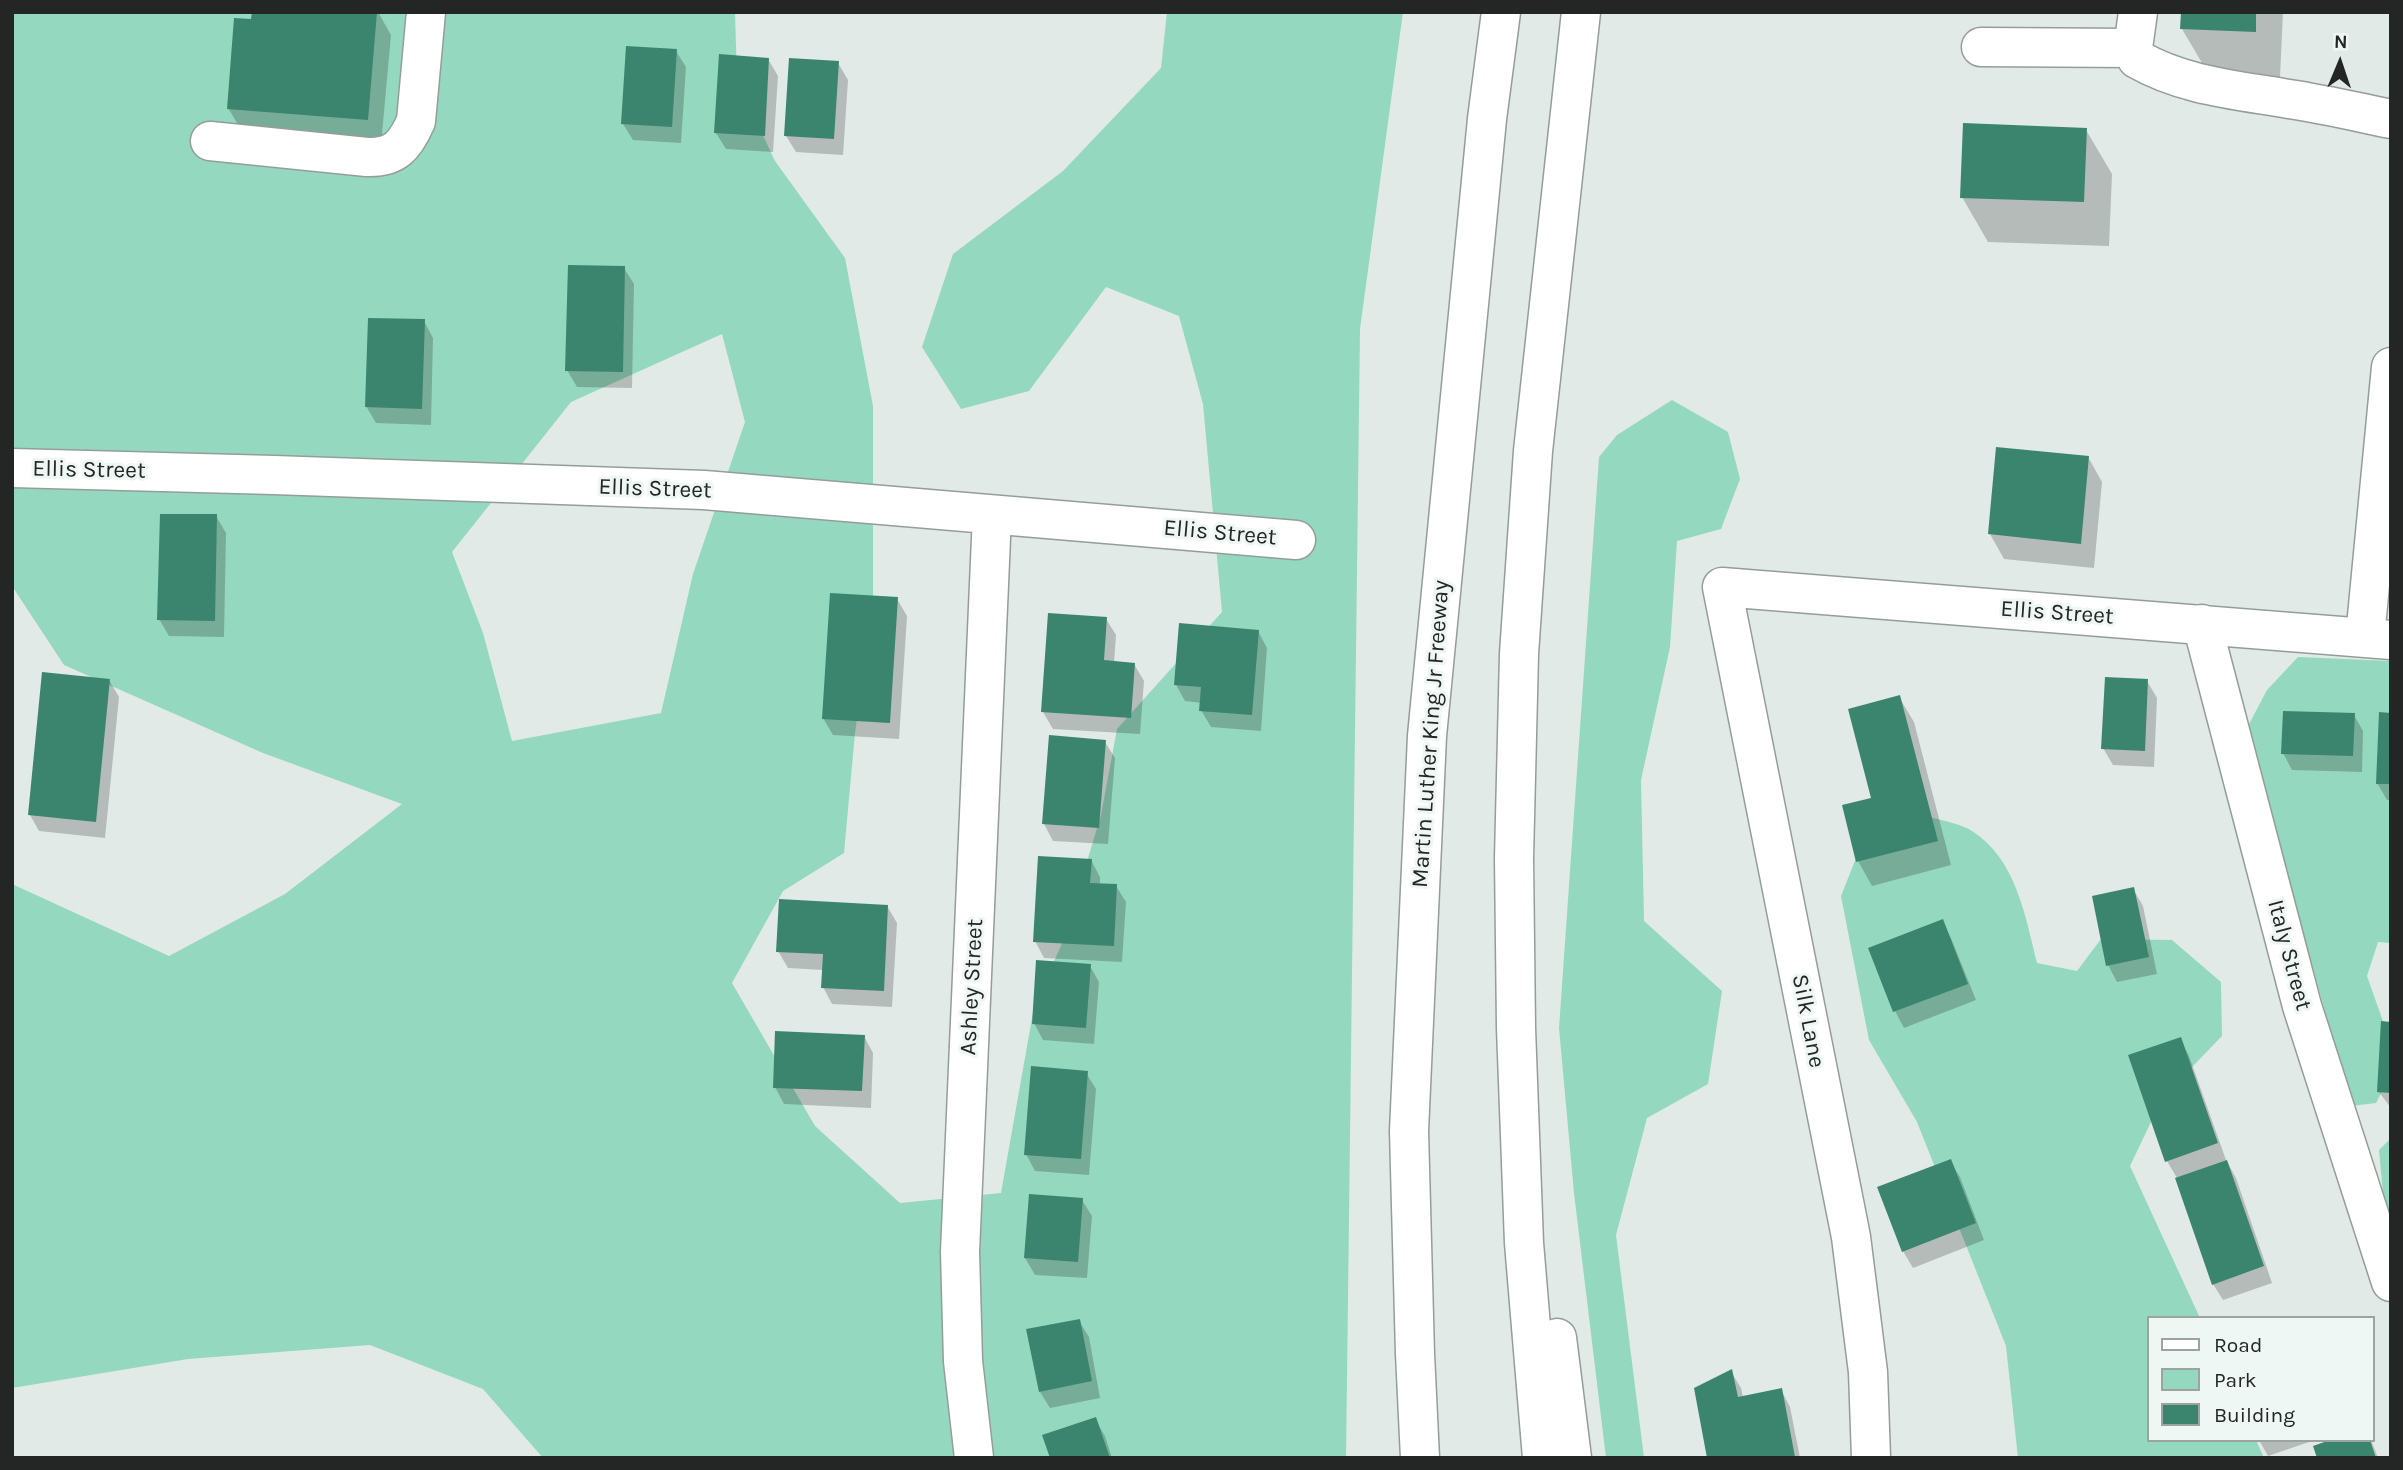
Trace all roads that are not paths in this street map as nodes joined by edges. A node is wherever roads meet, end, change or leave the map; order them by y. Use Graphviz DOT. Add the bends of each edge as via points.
graph roads {
  1 [pos="426,12"];
  2 [pos="1501,12"];
  3 [pos="1581,12"];
  4 [pos="2136,40"];
  5 [pos="1981,47"];
  6 [pos="2391,119"];
  7 [pos="210,141"];
  8 [pos="2391,367"];
  9 [pos="12,468"];
  10 [pos="992,515"];
  11 [pos="1296,540"];
  12 [pos="1722,587"];
  13 [pos="2202,624"];
  14 [pos="2378,638"];
  15 [pos="1516,1028"];
  16 [pos="2391,1282"];
  17 [pos="974,1458"];
  18 [pos="1420,1458"];
  19 [pos="1542,1458"];
  20 [pos="1572,1458"];
  21 [pos="1871,1458"];
  1 -- 7 [label="main road" via="416,121 409,138 394,153 367,157"];
  2 -- 18 [label="main road, Martin Luther King Jr Freeway" via="1427,736 1409,1131"];
  3 -- 15 [label="main road" via="1533,451 1520,640 1514,858"];
  4 -- 5 [label="main road"];
  4 -- 6 [label="main road" via="2154,69 2195,83"];
  8 -- 14 [label="main road"];
  9 -- 10 [label="main road, Ellis Street" via="704,490"];
  10 -- 11 [label="main road, Ellis Street"];
  10 -- 17 [label="main road, Ashley Street" via="960,1252 963,1361"];
  12 -- 13 [label="main road, Ellis Street"];
  12 -- 21 [label="main road, Silk Lane" via="1851,1237 1868,1372"];
  13 -- 14 [label="main road, Ellis Street"];
  13 -- 16 [label="main road, Italy Street" via="2302,1006"];
  15 -- 19 [label="main road" via="1524,1243"];
  15 -- 20 [label="main road"];
}
